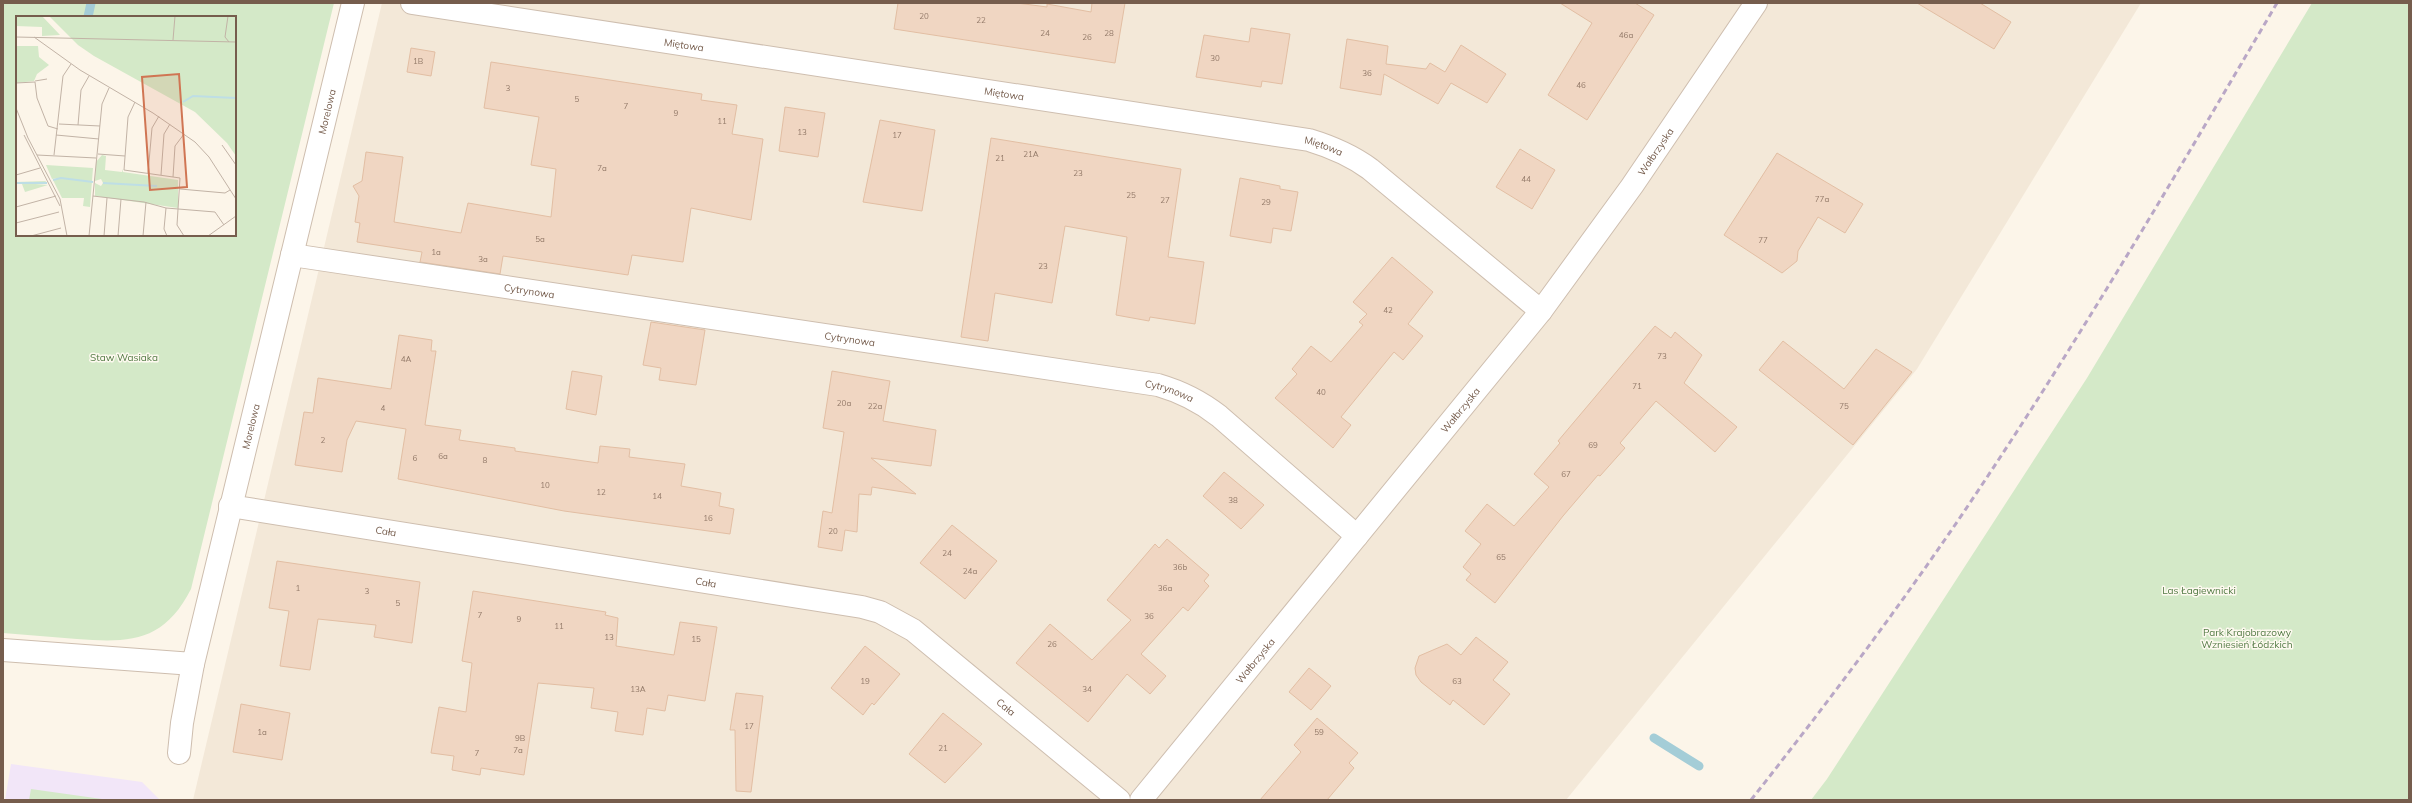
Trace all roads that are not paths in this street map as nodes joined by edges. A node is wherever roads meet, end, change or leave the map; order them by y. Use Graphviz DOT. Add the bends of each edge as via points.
graph roads {
  1 [pos="353,3"];
  2 [pos="412,3"];
  3 [pos="1756,3"];
  4 [pos="292,256"];
  5 [pos="1541,311"];
  6 [pos="230,506"];
  7 [pos="1357,536"];
  8 [pos="3,650"];
  9 [pos="193,664"];
  10 [pos="179,753"];
  11 [pos="1119,800"];
  12 [pos="1141,800"];
  1 -- 4 [label="street, Morelowa"];
  2 -- 5 [label="street, Miętowa" via="1309,140 1354,157"];
  3 -- 5 [label="street, Wałbrzyska" via="1632,186"];
  4 -- 6 [label="street, Morelowa"];
  4 -- 7 [label="street, Cytrynowa" via="1158,385 1198,400"];
  5 -- 7 [label="street, Wałbrzyska"];
  6 -- 9 [label="street, Morelowa"];
  6 -- 11 [label="street, Cała" via="880,612 913,630"];
  7 -- 12 [label="street, Wałbrzyska"];
  8 -- 9 [label="street"];
  9 -- 10 [label="street, Morelowa"];
}
